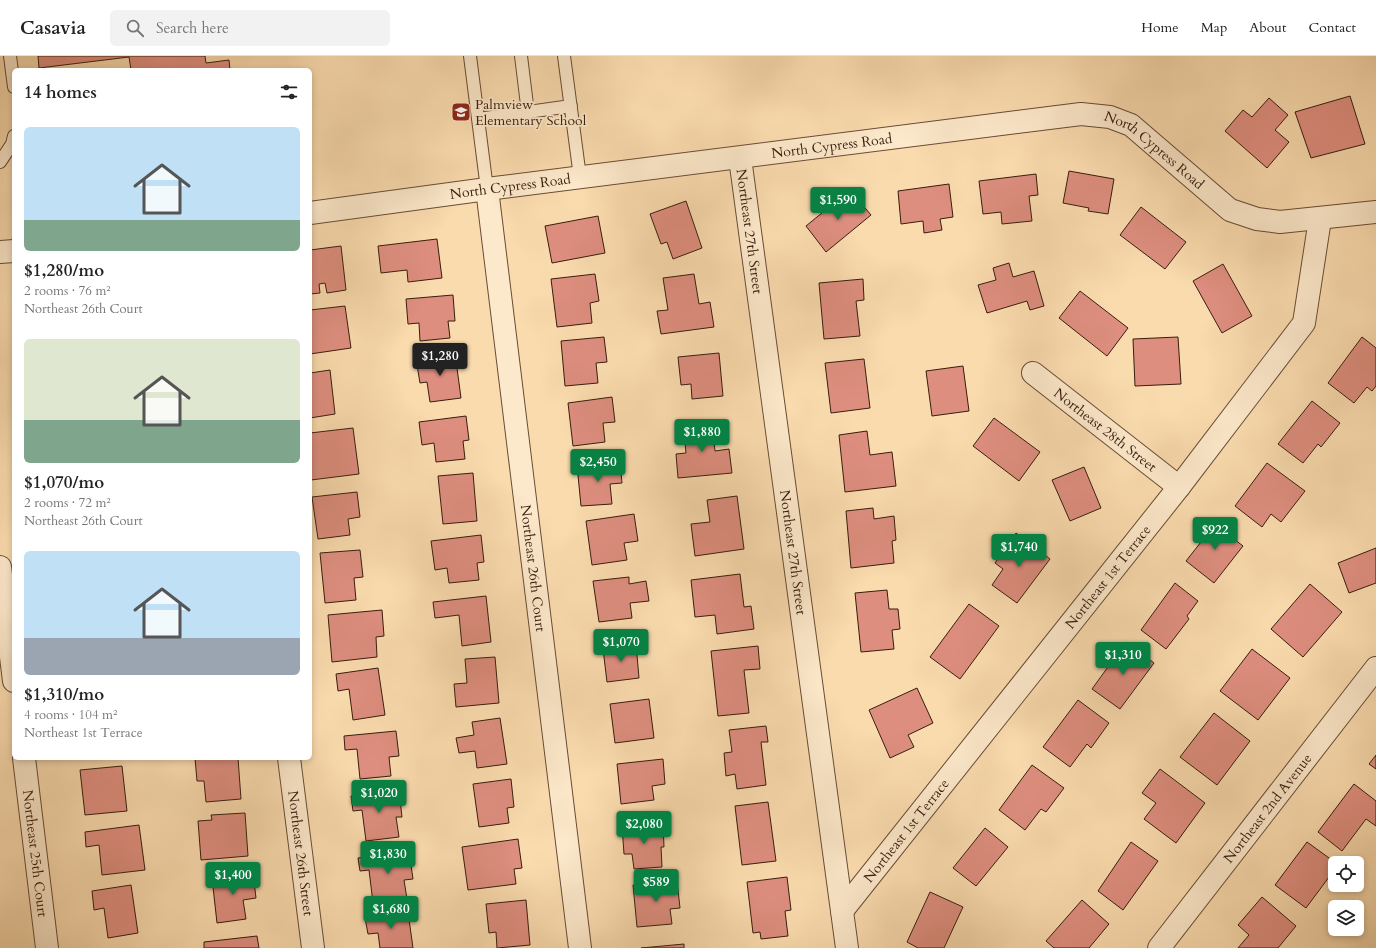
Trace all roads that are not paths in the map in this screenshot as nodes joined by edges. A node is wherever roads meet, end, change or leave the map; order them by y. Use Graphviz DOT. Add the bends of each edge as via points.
graph roads {
  1 [pos="10,56"];
  2 [pos="470,56"];
  3 [pos="521,56"];
  4 [pos="564,56"];
  5 [pos="12,72"];
  6 [pos="571,106"];
  7 [pos="528,113"];
  8 [pos="478,120"];
  9 [pos="12,144"];
  10 [pos="740,158"];
  11 [pos="0,162"];
  12 [pos="580,177"];
  13 [pos="487,189"];
  14 [pos="1376,212"];
  15 [pos="312,213"];
  16 [pos="1320,219"];
  17 [pos="12,251"];
  18 [pos="0,252"];
  19 [pos="1033,373"];
  20 [pos="1179,487"];
  21 [pos="0,567"];
  22 [pos="12,665"];
  23 [pos="1376,668"];
  24 [pos="24,760"];
  25 [pos="289,760"];
  26 [pos="842,911"];
  27 [pos="47,948"];
  28 [pos="313,948"];
  29 [pos="580,948"];
  30 [pos="847,948"];
  31 [pos="1159,948"];
  1 -- 5 [label="lane"];
  2 -- 8 [label="lane"];
  3 -- 7 [label="lane"];
  4 -- 6 [label="lane"];
  6 -- 7 [label="lane"];
  6 -- 12 [label="lane"];
  7 -- 8 [label="lane"];
  8 -- 13 [label="lane"];
  9 -- 11 [label="lane"];
  10 -- 12 [label="street, North Cypress Road"];
  10 -- 16 [label="street, North Cypress Road" via="1088,114 1110,117 1131,126 1230,210 1257,219 1280,222"];
  10 -- 26 [label="street, Northeast 27th Street"];
  12 -- 13 [label="street, North Cypress Road"];
  13 -- 15 [label="street, North Cypress Road"];
  13 -- 29 [label="street, Northeast 26th Court"];
  14 -- 16 [label="street, North Cypress Road"];
  16 -- 20 [label="street, Northeast 1st Terrace" via="1304,323"];
  17 -- 18 [label="street"];
  19 -- 20 [label="street, Northeast 28th Street"];
  20 -- 26 [label="street, Northeast 1st Terrace"];
  21 -- 22 [label="street"];
  23 -- 31 [label="street, Northeast 2nd Avenue"];
  24 -- 27 [label="street, Northeast 25th Court"];
  25 -- 28 [label="street, Northeast 26th Street"];
  26 -- 30 [label="street, Northeast 27th Street"];
}
